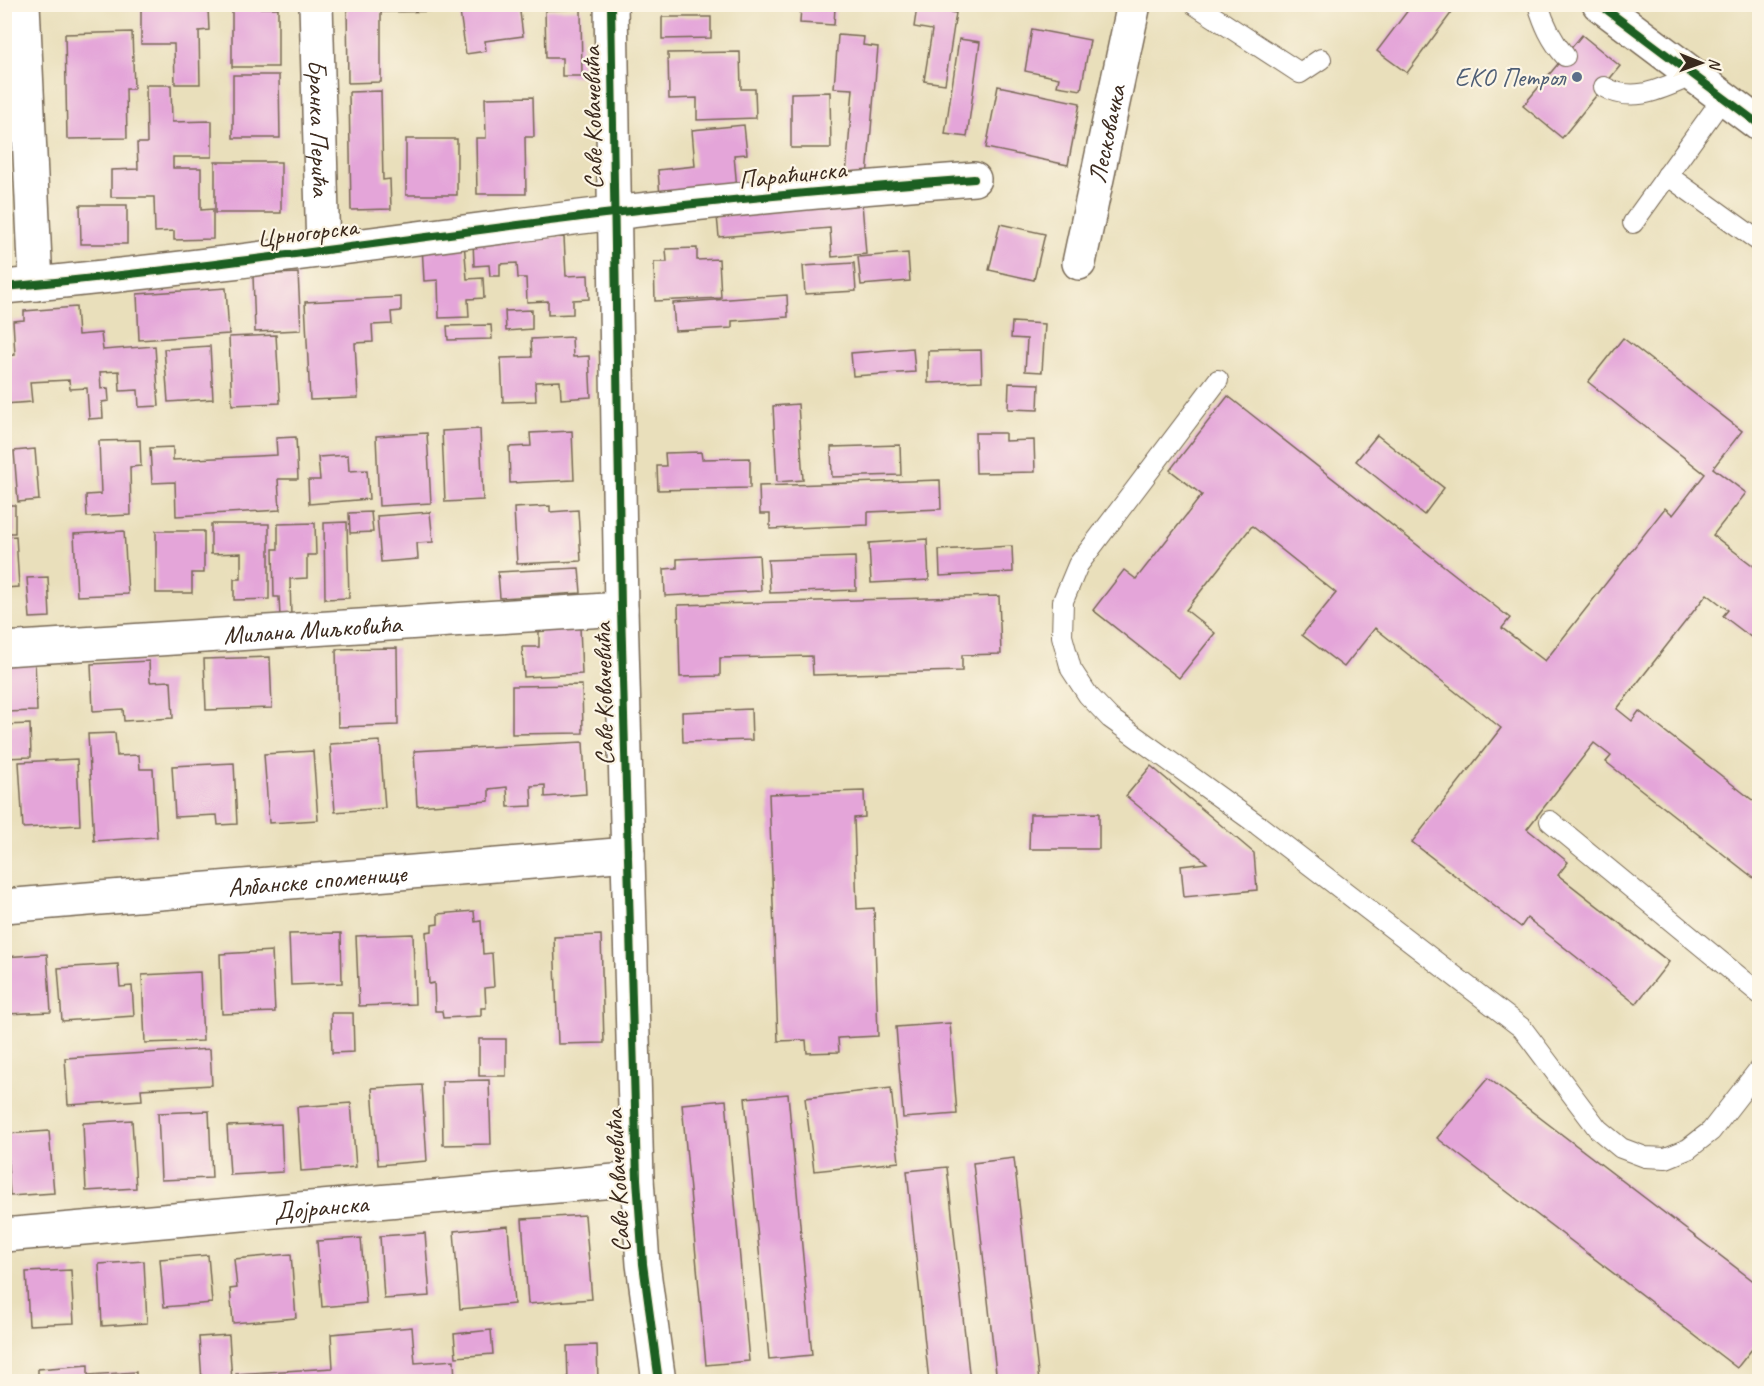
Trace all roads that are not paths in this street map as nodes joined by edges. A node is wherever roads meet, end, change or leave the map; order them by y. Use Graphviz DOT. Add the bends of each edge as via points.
graph roads {
  1 [pos="23,4"];
  2 [pos="316,4"];
  3 [pos="611,4"];
  4 [pos="1134,4"];
  5 [pos="1194,4"];
  6 [pos="1538,4"];
  7 [pos="1599,4"];
  8 [pos="1564,56"];
  9 [pos="1321,59"];
  10 [pos="1694,75"];
  11 [pos="1604,87"];
  12 [pos="1724,98"];
  13 [pos="1760,125"];
  14 [pos="1667,176"];
  15 [pos="974,179"];
  16 [pos="615,213"];
  17 [pos="1633,223"];
  18 [pos="1760,243"];
  19 [pos="322,251"];
  20 [pos="1079,263"];
  21 [pos="20,285"];
  22 [pos="1218,380"];
  23 [pos="621,609"];
  24 [pos="4,649"];
  25 [pos="1550,821"];
  26 [pos="628,854"];
  27 [pos="4,906"];
  28 [pos="1760,994"];
  29 [pos="1760,1068"];
  30 [pos="636,1179"];
  31 [pos="4,1235"];
  32 [pos="659,1382"];
  1 -- 21 [label="street"];
  2 -- 19 [label="street, Бранка Перића"];
  3 -- 16 [label="street, Саве Ковачевића"];
  4 -- 20 [label="street, Лесковачка"];
  5 -- 9 [label="lane" via="1300,73"];
  6 -- 8 [label="lane" via="1546,29"];
  7 -- 10 [label="street"];
  10 -- 11 [label="lane" via="1640,94 1623,95"];
  10 -- 12 [label="street"];
  12 -- 13 [label="street"];
  12 -- 14 [label="lane"];
  14 -- 17 [label="lane"];
  14 -- 18 [label="lane"];
  15 -- 16 [label="street, Параћинска"];
  16 -- 19 [label="street, Црногорска"];
  16 -- 23 [label="street, Саве Ковачевића"];
  19 -- 21 [label="street, Црногорска"];
  22 -- 29 [label="lane" via="1078,565 1063,602 1062,636 1071,669 1088,694 1110,718 1258,825 1522,1028 1599,1129 1621,1148 1656,1158 1688,1149 1711,1131"];
  23 -- 24 [label="street, Милана Миљковића"];
  23 -- 26 [label="street, Саве Ковачевића"];
  25 -- 28 [label="lane"];
  26 -- 27 [label="street, Албанске споменице"];
  26 -- 30 [label="street, Саве Ковачевића"];
  30 -- 31 [label="street, Дојранска"];
  30 -- 32 [label="street, Саве Ковачевића"];
}
